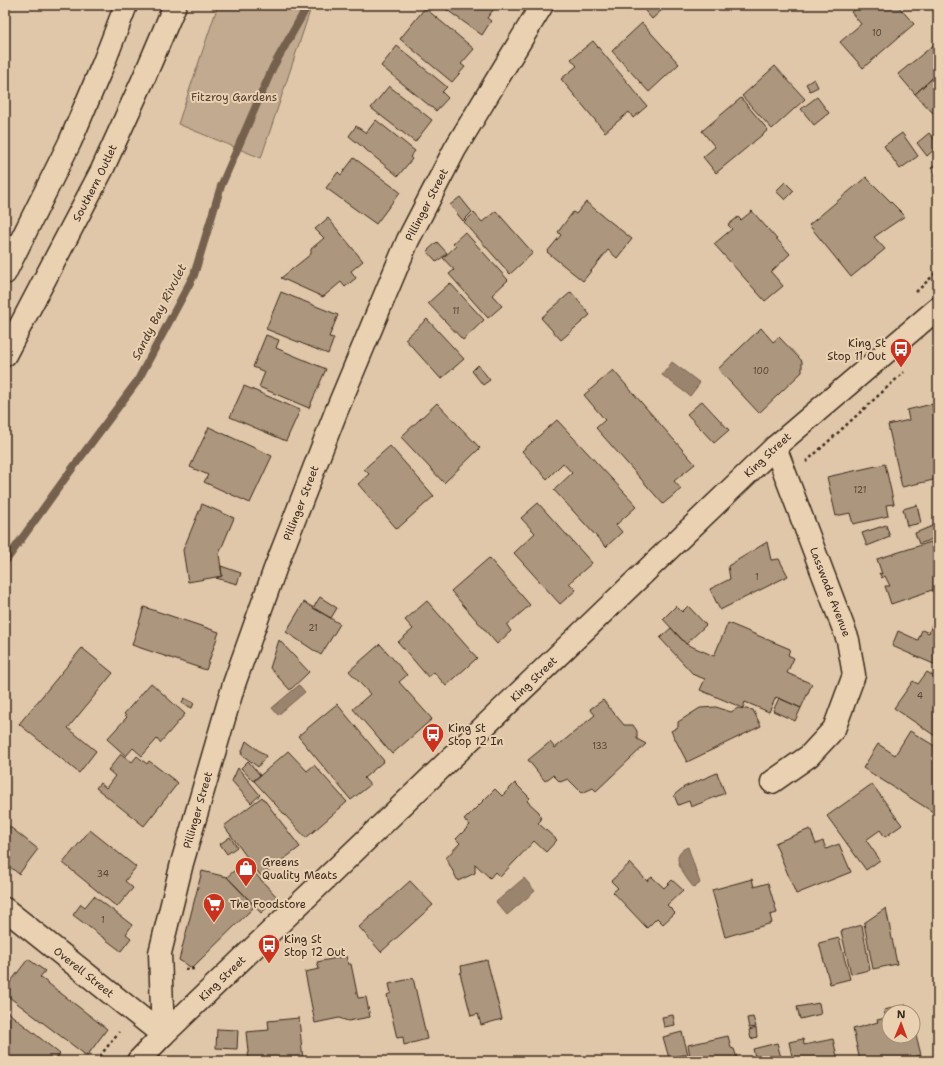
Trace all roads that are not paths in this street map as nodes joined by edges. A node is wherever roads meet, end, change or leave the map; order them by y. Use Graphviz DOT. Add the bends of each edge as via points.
graph roads {
  1 [pos="126,5"];
  2 [pos="175,5"];
  3 [pos="542,5"];
  4 [pos="5,272"];
  5 [pos="938,308"];
  6 [pos="5,355"];
  7 [pos="775,447"];
  8 [pos="772,782"];
  9 [pos="5,909"];
  10 [pos="163,1035"];
  11 [pos="138,1061"];
  1 -- 4 [label="main road" via="70,142"];
  2 -- 6 [label="main road, Southern Outlet" via="102,170"];
  3 -- 10 [label="main road, Pillinger Street" via="455,149 408,240 336,412 275,569 234,684 182,863 160,953"];
  5 -- 7 [label="main road, King Street"];
  7 -- 8 [label="main road, Lasswade Avenue" via="848,640 854,675 834,729 809,756"];
  7 -- 10 [label="main road, King Street"];
  9 -- 10 [label="main road, Overell Street"];
  10 -- 11 [label="main road, King Street"];
}
